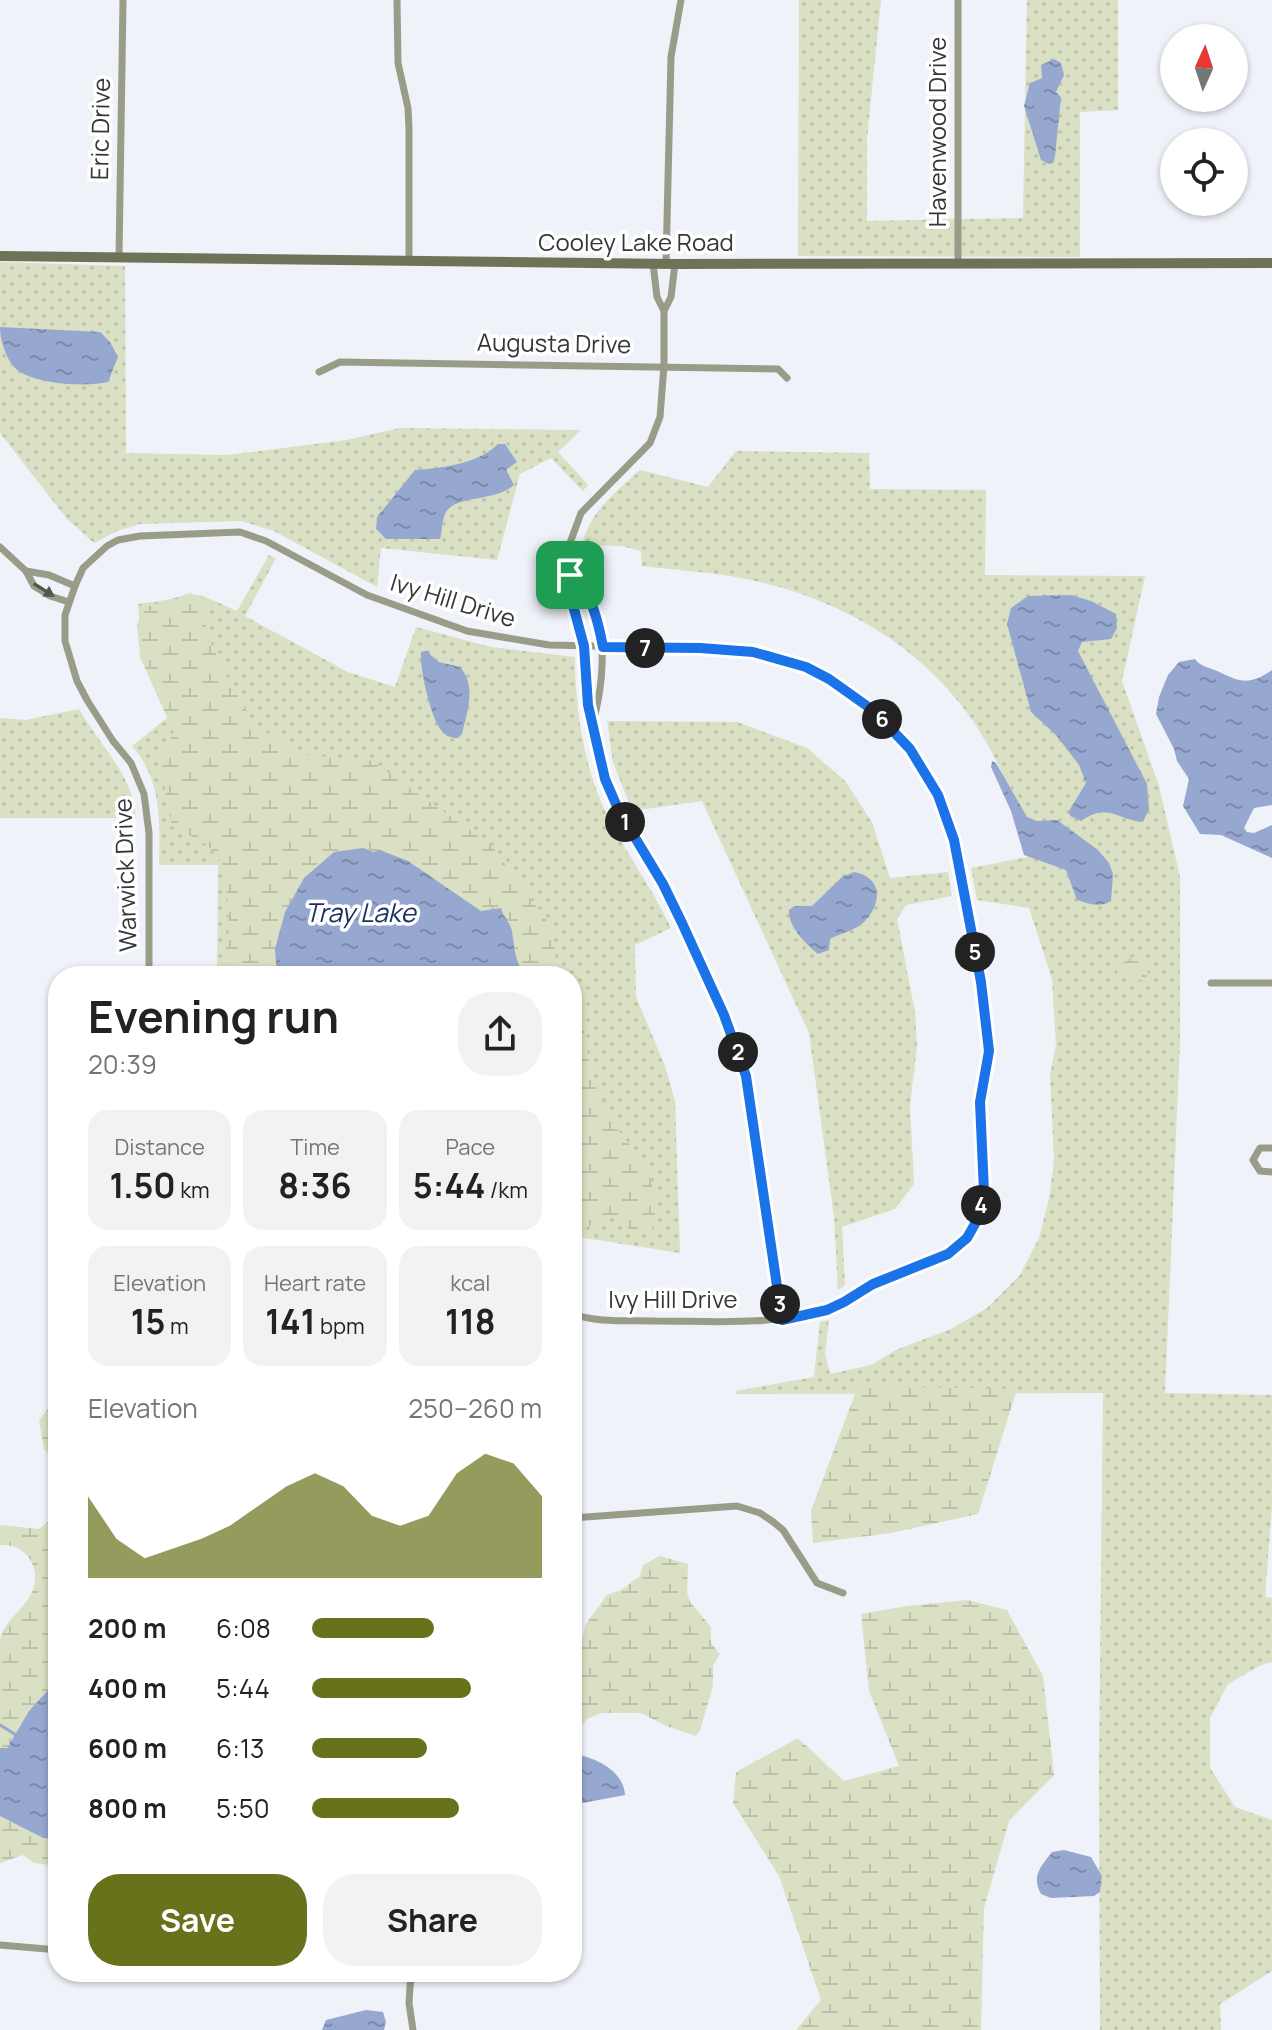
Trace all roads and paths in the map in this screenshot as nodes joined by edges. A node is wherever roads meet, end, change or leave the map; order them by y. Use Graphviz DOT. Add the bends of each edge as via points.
graph roads {
  1 [pos="123,0"];
  2 [pos="397,0"];
  3 [pos="681,0"];
  4 [pos="958,0"];
  5 [pos="0,256"];
  6 [pos="119,258"];
  7 [pos="409,261"];
  8 [pos="653,263"];
  9 [pos="1272,263"];
  10 [pos="671,264"];
  11 [pos="958,264"];
  12 [pos="664,311"];
  13 [pos="664,365"];
  14 [pos="319,372"];
  15 [pos="787,378"];
  16 [pos="0,547"];
  17 [pos="26,571"];
  18 [pos="570,575"];
  19 [pos="75,586"];
  20 [pos="69,602"];
  21 [pos="584,646"];
  22 [pos="603,647"];
  23 [pos="592,723"];
  24 [pos="149,966"];
  25 [pos="1211,983"];
  26 [pos="1272,983"];
  27 [pos="1272,1148"];
  28 [pos="1272,1172"];
  29 [pos="582,1316"];
  30 [pos="782,1320"];
  31 [pos="582,1517"];
  32 [pos="843,1593"];
  33 [pos="0,1945"];
  34 [pos="48,1949"];
  35 [pos="410,1982"];
  36 [pos="413,2030"];
  1 -- 6 [label="street, Eric Drive"];
  2 -- 7 [label="street" via="398,63 409,129"];
  3 -- 10 [label="street" via="671,57"];
  4 -- 11 [label="street, Havenwood Drive"];
  5 -- 6 [label="street, Cooley Lake Road"];
  6 -- 7 [label="street, Cooley Lake Road"];
  7 -- 8 [label="street, Cooley Lake Road"];
  8 -- 10 [label="street, Cooley Lake Road"];
  8 -- 12 [label="street"];
  9 -- 11 [label="street, Cooley Lake Road"];
  10 -- 11 [label="street, Cooley Lake Road"];
  10 -- 12 [label="street" via="671,297"];
  12 -- 13 [label="street"];
  13 -- 14 [label="street, Augusta Drive" via="340,362"];
  13 -- 15 [label="street, Augusta Drive" via="778,369"];
  13 -- 18 [label="street" via="655,432 640,455 581,513 570,543"];
  16 -- 17 [label="street"];
  17 -- 19 [label="street"];
  17 -- 20 [label="street, one-way" via="34,586"];
  18 -- 21 [label="street" via="568,587"];
  18 -- 22 [label="street" via="591,604"];
  19 -- 20 [label="street, Ivy Hill Drive"];
  19 -- 21 [label="street, Ivy Hill Drive" via="90,560 118,540 240,532 356,590 438,622 518,642"];
  20 -- 24 [label="street, Warwick Drive" via="65,641 77,681 131,763 144,794"];
  21 -- 22 [label="street, Ivy Hill Drive"];
  21 -- 23 [label="street"];
  22 -- 23 [label="street"];
  22 -- 30 [label="street, Ivy Hill Drive" via="753,652 829,679 874,711 910,749 938,795 954,840 989,1051 980,1102 984,1192 976,1222 948,1254 873,1284 827,1310"];
  23 -- 30 [label="street" via="605,779 682,923 746,1076"];
  25 -- 26 [label="street"];
  27 -- 28 [label="street" via="1260,1148 1253,1160 1260,1171"];
  29 -- 30 [label="street, Ivy Hill Drive"];
  31 -- 32 [label="street" via="748,1509 783,1530 817,1583"];
  33 -- 34 [label="street"];
  35 -- 36 [label="street"];
}
